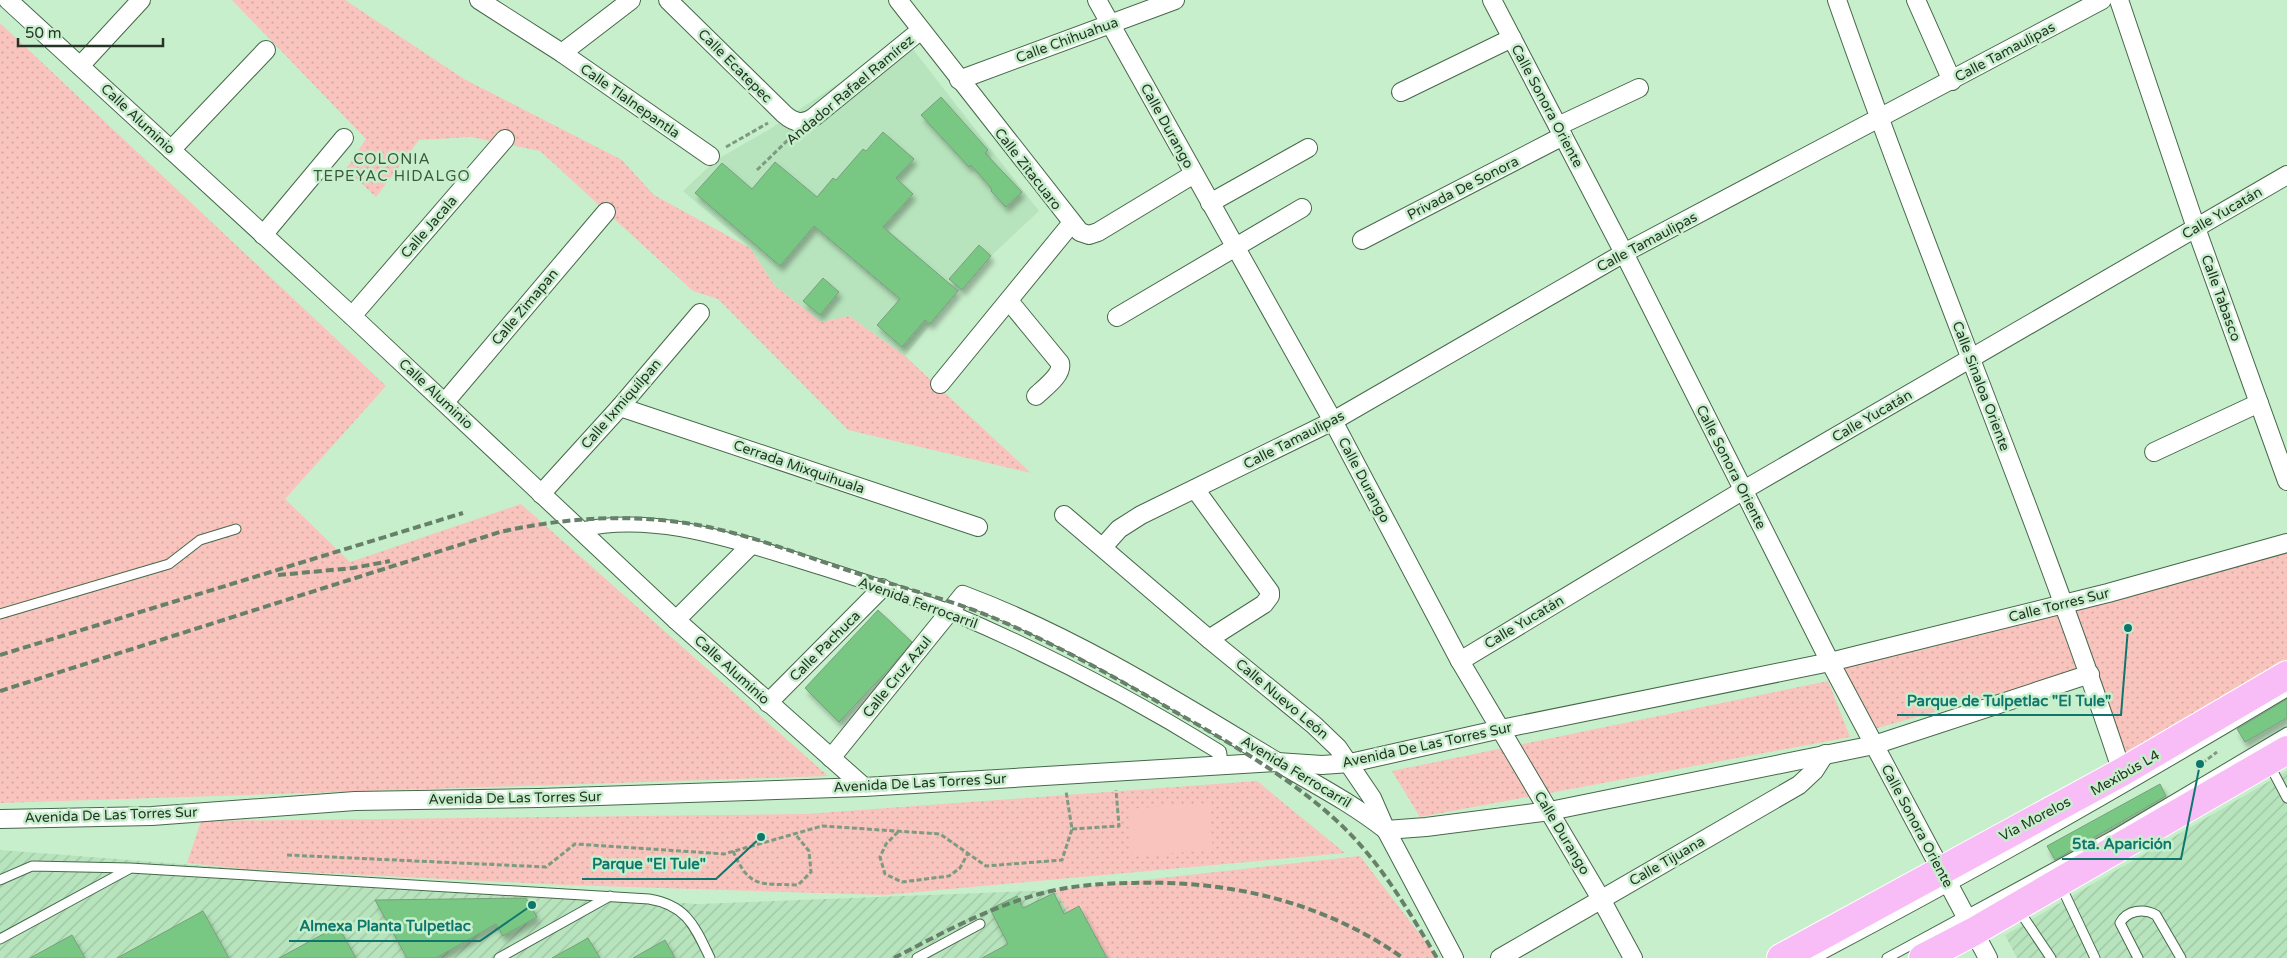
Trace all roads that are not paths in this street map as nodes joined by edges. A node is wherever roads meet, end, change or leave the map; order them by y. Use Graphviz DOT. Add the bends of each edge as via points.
graph roads {
  1 [pos="8,0"];
  2 [pos="141,0"];
  3 [pos="479,0"];
  4 [pos="631,0"];
  5 [pos="668,0"];
  6 [pos="898,0"];
  7 [pos="1098,0"];
  8 [pos="1175,0"];
  9 [pos="1492,0"];
  10 [pos="1837,0"];
  11 [pos="1916,0"];
  12 [pos="2102,0"];
  13 [pos="2119,0"];
  14 [pos="1111,24"];
  15 [pos="921,30"];
  16 [pos="1512,38"];
  17 [pos="266,50"];
  18 [pos="562,53"];
  19 [pos="80,66"];
  20 [pos="959,80"];
  21 [pos="1952,81"];
  22 [pos="1639,88"];
  23 [pos="1401,92"];
  24 [pos="1879,120"];
  25 [pos="807,122"];
  26 [pos="1561,131"];
  27 [pos="344,138"];
  28 [pos="505,139"];
  29 [pos="1308,148"];
  30 [pos="171,150"];
  31 [pos="710,156"];
  32 [pos="1194,174"];
  33 [pos="2287,175"];
  34 [pos="1210,204"];
  35 [pos="1302,208"];
  36 [pos="606,212"];
  37 [pos="1071,224"];
  38 [pos="2196,228"];
  39 [pos="263,235"];
  40 [pos="1362,240"];
  41 [pos="1235,249"];
  42 [pos="1624,253"];
  43 [pos="1009,301"];
  44 [pos="700,313"];
  45 [pos="352,316"];
  46 [pos="1117,317"];
  47 [pos="1971,360"];
  48 [pos="940,384"];
  49 [pos="1036,396"];
  50 [pos="445,402"];
  51 [pos="2259,403"];
  52 [pos="620,407"];
  53 [pos="1333,421"];
  54 [pos="2154,452"];
  55 [pos="2287,481"];
  56 [pos="1195,489"];
  57 [pos="1742,491"];
  58 [pos="541,494"];
  59 [pos="1064,515"];
  60 [pos="978,527"];
  61 [pos="236,529"];
  62 [pos="580,530"];
  63 [pos="2287,543"];
  64 [pos="750,546"];
  65 [pos="1103,547"];
  66 [pos="882,588"];
  67 [pos="963,595"];
  68 [pos="2064,604"];
  69 [pos="950,612"];
  70 [pos="0,614"];
  71 [pos="676,620"];
  72 [pos="1208,639"];
  73 [pos="1460,661"];
  74 [pos="1830,662"];
  75 [pos="2090,674"];
  76 [pos="2287,675"];
  77 [pos="2287,692"];
  78 [pos="768,703"];
  79 [pos="1501,729"];
  80 [pos="2287,732"];
  81 [pos="1874,745"];
  82 [pos="1825,754"];
  83 [pos="2277,755"];
  84 [pos="831,758"];
  85 [pos="1277,762"];
  86 [pos="1350,763"];
  87 [pos="1221,765"];
  88 [pos="2122,772"];
  89 [pos="864,787"];
  90 [pos="2287,798"];
  91 [pos="1550,811"];
  92 [pos="0,819"];
  93 [pos="1386,830"];
  94 [pos="130,868"];
  95 [pos="1945,879"];
  96 [pos="0,880"];
  97 [pos="2058,882"];
  98 [pos="611,895"];
  99 [pos="1602,899"];
  100 [pos="2017,906"];
  101 [pos="980,924"];
  102 [pos="1969,924"];
  103 [pos="0,939"];
  104 [pos="934,954"];
  105 [pos="499,958"];
  106 [pos="710,958"];
  107 [pos="917,958"];
  108 [pos="1454,958"];
  109 [pos="1500,958"];
  110 [pos="1633,958"];
  111 [pos="1781,958"];
  112 [pos="1816,958"];
  113 [pos="1887,958"];
  114 [pos="1923,958"];
  115 [pos="1988,958"];
  116 [pos="2051,958"];
  117 [pos="2095,958"];
  118 [pos="2138,958"];
  119 [pos="2181,958"];
  1 -- 19 [label="street, Calle Aluminio"];
  2 -- 19 [label="street"];
  3 -- 18 [label="street, Calle Tlalnepantla"];
  4 -- 18 [label="street"];
  5 -- 25 [label="street, Calle Ecatepec" via="784,114 792,120"];
  6 -- 15 [label="street, Calle Zitacuaro"];
  7 -- 14 [label="street, Calle Durango"];
  8 -- 14 [label="street, Calle Chihuahua"];
  9 -- 16 [label="street, Calle Sonora Oriente"];
  10 -- 24 [label="street, Calle Sinaloa Oriente"];
  11 -- 21 [label="street"];
  12 -- 21 [label="street, Calle Tamaulipas"];
  13 -- 38 [label="street, Calle Tabasco"];
  14 -- 20 [label="street, Calle Chihuahua"];
  14 -- 32 [label="street, Calle Durango"];
  15 -- 20 [label="street, Calle Zitacuaro"];
  15 -- 25 [label="street, Andador Rafael Ramírez"];
  16 -- 23 [label="street"];
  16 -- 26 [label="street, Calle Sonora Oriente"];
  17 -- 30 [label="street"];
  18 -- 31 [label="street, Calle Tlalnepantla"];
  19 -- 30 [label="street, Calle Aluminio"];
  20 -- 37 [label="street, Calle Zitacuaro"];
  21 -- 24 [label="street, Calle Tamaulipas"];
  22 -- 26 [label="street, Privada De Sonora"];
  24 -- 42 [label="street, Calle Tamaulipas"];
  24 -- 47 [label="street, Calle Sinaloa Oriente"];
  26 -- 40 [label="street, Privada De Sonora"];
  26 -- 42 [label="street, Calle Sonora Oriente"];
  27 -- 39 [label="street"];
  28 -- 45 [label="street, Calle Jacala"];
  29 -- 34 [label="street"];
  30 -- 39 [label="street, Calle Aluminio"];
  32 -- 34 [label="street, Calle Durango"];
  32 -- 37 [label="street, Calle Zitacuaro" via="1093,234 1080,232"];
  33 -- 38 [label="street, Calle Yucatán"];
  34 -- 41 [label="street, Calle Durango"];
  35 -- 41 [label="street"];
  36 -- 50 [label="street, Calle Zimapan"];
  37 -- 43 [label="street"];
  38 -- 47 [label="street, Calle Yucatán"];
  38 -- 51 [label="street, Calle Tabasco"];
  39 -- 45 [label="street, Calle Aluminio"];
  41 -- 46 [label="street"];
  41 -- 53 [label="street, Calle Durango"];
  42 -- 53 [label="street, Calle Tamaulipas"];
  42 -- 57 [label="street, Calle Sonora Oriente"];
  43 -- 48 [label="street"];
  43 -- 49 [label="street" via="1060,363 1058,374"];
  44 -- 52 [label="street, Calle Ixmiquilpan"];
  45 -- 50 [label="street, Calle Aluminio"];
  47 -- 57 [label="street, Calle Yucatán"];
  47 -- 68 [label="street, Calle Sinaloa Oriente"];
  50 -- 58 [label="street, Calle Aluminio"];
  51 -- 54 [label="street"];
  51 -- 55 [label="street, Calle Tabasco"];
  52 -- 58 [label="street, Calle Ixmiquilpan"];
  52 -- 60 [label="street, Cerrada Mixquihuala"];
  53 -- 56 [label="street, Calle Tamaulipas"];
  53 -- 73 [label="street, Calle Durango"];
  56 -- 65 [label="street, Calle Tamaulipas" via="1126,524"];
  56 -- 72 [label="street" via="1270,592 1264,604"];
  57 -- 73 [label="street, Calle Yucatán"];
  57 -- 74 [label="street, Calle Sonora Oriente"];
  58 -- 62 [label="street, Calle Aluminio"];
  59 -- 65 [label="street, Calle Nuevo León"];
  61 -- 70 [label="lane" via="200,540 169,564"];
  62 -- 64 [label="street, Avenida Ferrocarril" via="595,526 644,525 700,533"];
  62 -- 71 [label="street, Calle Aluminio"];
  63 -- 68 [label="street, Calle Torres Sur"];
  64 -- 66 [label="street, Avenida Ferrocarril"];
  64 -- 71 [label="street"];
  65 -- 72 [label="street, Calle Nuevo León"];
  66 -- 69 [label="street, Avenida Ferrocarril"];
  66 -- 78 [label="street, Calle Pachuca"];
  67 -- 69 [label="street, Calle Cruz Azul"];
  67 -- 85 [label="street, Avenida Ferrocarril" via="1012,614 1104,660"];
  68 -- 74 [label="street, Calle Torres Sur"];
  68 -- 75 [label="street, Calle Sinaloa Oriente"];
  69 -- 84 [label="street, Calle Cruz Azul"];
  69 -- 87 [label="street, Avenida Ferrocarril" via="1142,706 1219,752"];
  71 -- 78 [label="street, Calle Aluminio"];
  72 -- 86 [label="street, Calle Nuevo León" via="1326,735"];
  73 -- 79 [label="street, Calle Durango"];
  74 -- 79 [label="street, Avenida De Las Torres Sur"];
  74 -- 81 [label="street, Calle Sonora Oriente"];
  75 -- 81 [label="street"];
  75 -- 88 [label="street, Calle Sinaloa Oriente"];
  76 -- 88 [label="main road, Vía Morelos"];
  77 -- 95 [label="lane, Mexibús L4" via="2121,792"];
  78 -- 84 [label="street, Calle Aluminio"];
  79 -- 86 [label="street, Avenida De Las Torres Sur"];
  79 -- 91 [label="street, Calle Durango"];
  80 -- 102 [label="lane"];
  81 -- 82 [label="street"];
  81 -- 95 [label="street, Calle Sonora Oriente"];
  82 -- 91 [label="street"];
  82 -- 99 [label="street, Calle Tijuana" via="1799,785"];
  83 -- 90 [label="lane"];
  83 -- 97 [label="main road"];
  84 -- 89 [label="street, Calle Aluminio"];
  85 -- 86 [label="street, Avenida De Las Torres Sur"];
  85 -- 87 [label="street, Avenida De Las Torres Sur"];
  85 -- 93 [label="street, Avenida Ferrocarril" via="1351,804"];
  86 -- 93 [label="street, Calle Nuevo León" via="1372,798"];
  87 -- 89 [label="street, Avenida De Las Torres Sur"];
  88 -- 95 [label="main road, Vía Morelos"];
  89 -- 92 [label="street, Avenida De Las Torres Sur" via="355,801 152,816"];
  91 -- 93 [label="street"];
  91 -- 99 [label="street, Calle Durango"];
  93 -- 108 [label="street, Calle Nuevo León"];
  94 -- 96 [label="lane" via="32,866"];
  94 -- 98 [label="lane"];
  94 -- 103 [label="lane"];
  95 -- 102 [label="street, Calle Sonora Oriente"];
  95 -- 111 [label="main road, Vía Morelos"];
  95 -- 112 [label="lane, Mexibús L4"];
  97 -- 100 [label="main road"];
  97 -- 117 [label="lane"];
  98 -- 105 [label="lane"];
  98 -- 106 [label="lane" via="657,900 675,906 695,927"];
  99 -- 109 [label="street, Calle Tijuana"];
  99 -- 110 [label="street, Calle Durango"];
  100 -- 102 [label="main road"];
  100 -- 116 [label="lane"];
  101 -- 104 [label="lane"];
  102 -- 113 [label="lane"];
  102 -- 114 [label="main road"];
  102 -- 115 [label="street, Calle Sonora Oriente"];
  104 -- 107 [label="lane"];
  118 -- 119 [label="lane" via="2120,923 2125,916 2141,910 2156,915"];
}
